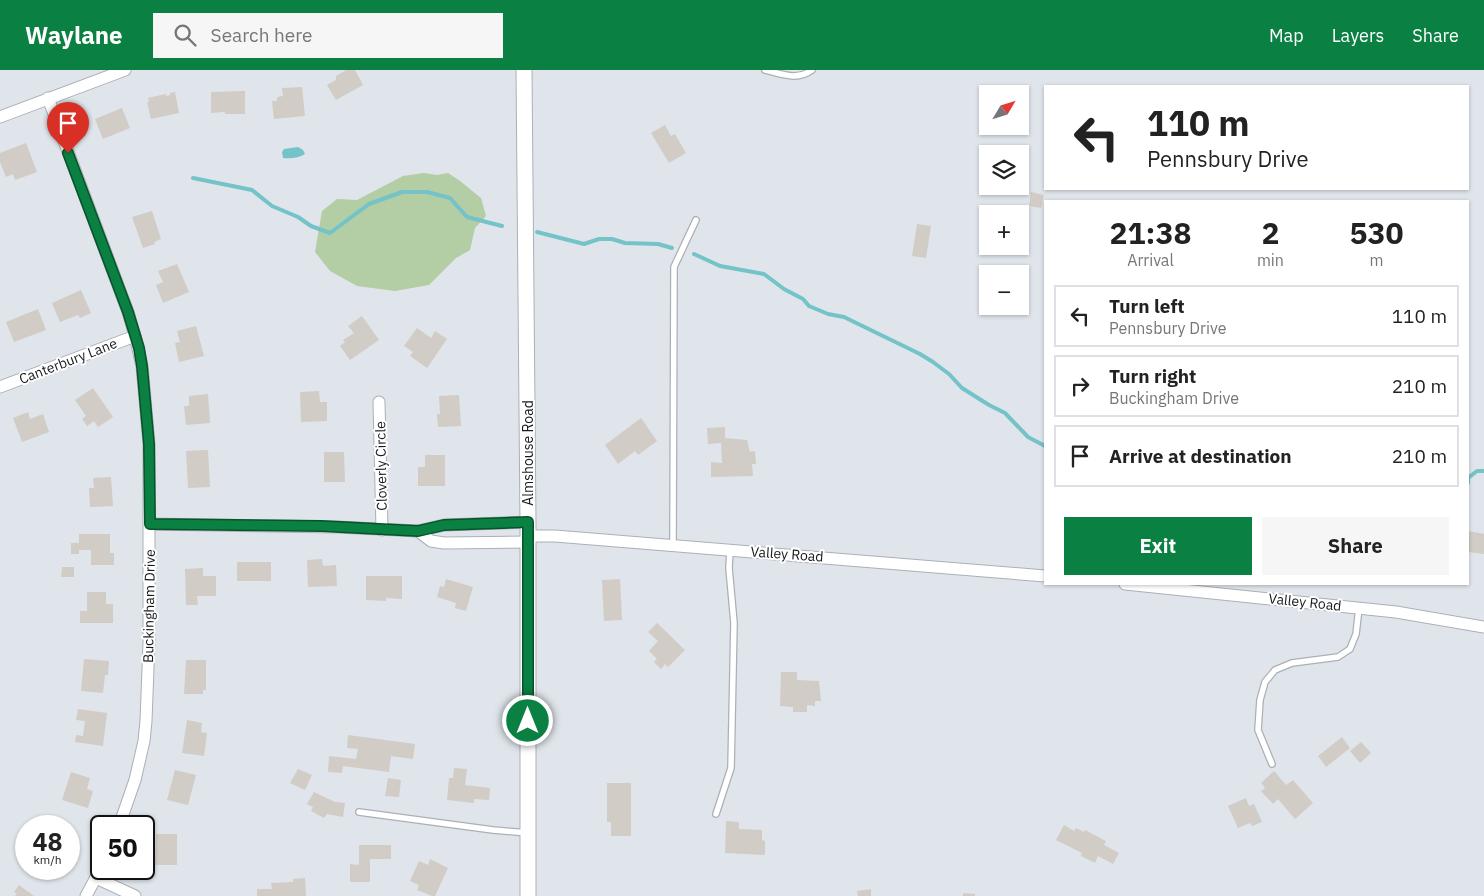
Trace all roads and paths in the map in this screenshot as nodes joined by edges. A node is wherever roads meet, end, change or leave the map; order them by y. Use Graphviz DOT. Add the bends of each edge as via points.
graph roads {
  1 [pos="125,70"];
  2 [pos="524,70"];
  3 [pos="765,70"];
  4 [pos="812,70"];
  5 [pos="48,98"];
  6 [pos="0,117"];
  7 [pos="696,220"];
  8 [pos="135,336"];
  9 [pos="0,387"];
  10 [pos="379,402"];
  11 [pos="150,524"];
  12 [pos="382,530"];
  13 [pos="418,531"];
  14 [pos="528,533"];
  15 [pos="674,545"];
  16 [pos="730,550"];
  17 [pos="1044,576"];
  18 [pos="1135,585"];
  19 [pos="1359,608"];
  20 [pos="1484,626"];
  21 [pos="1272,764"];
  22 [pos="359,812"];
  23 [pos="716,814"];
  24 [pos="123,815"];
  25 [pos="528,833"];
  26 [pos="95,880"];
  27 [pos="110,880"];
  28 [pos="86,896"];
  29 [pos="135,896"];
  30 [pos="528,896"];
  1 -- 5 [label="street"];
  2 -- 14 [label="main road, Almshouse Road"];
  3 -- 4 [label="lane" via="797,77"];
  5 -- 6 [label="street"];
  5 -- 8 [label="street, Buckingham Drive"];
  7 -- 15 [label="lane" via="674,268"];
  8 -- 9 [label="street, Canterbury Lane"];
  8 -- 11 [label="street, Buckingham Drive" via="142,366 149,444"];
  10 -- 12 [label="street, Cloverly Circle"];
  11 -- 12 [label="street"];
  11 -- 24 [label="street, Buckingham Drive" via="146,721 140,761"];
  12 -- 13 [label="street"];
  13 -- 14 [label="street" via="444,525"];
  13 -- 14 [label="street" via="431,541 444,543"];
  14 -- 15 [label="street, Valley Road"];
  14 -- 25 [label="main road, Almshouse Road"];
  15 -- 16 [label="street, Valley Road"];
  16 -- 17 [label="street, Valley Road"];
  16 -- 23 [label="lane" via="734,622 731,768"];
  18 -- 19 [label="street, Valley Road"];
  19 -- 20 [label="street, Valley Road"];
  19 -- 21 [label="lane" via="1356,634 1350,649 1338,657 1292,663 1275,670 1265,682 1258,730"];
  22 -- 25 [label="lane"];
  25 -- 30 [label="main road, Almshouse Road"];
  26 -- 28 [label="street"];
  27 -- 29 [label="street"];
}
